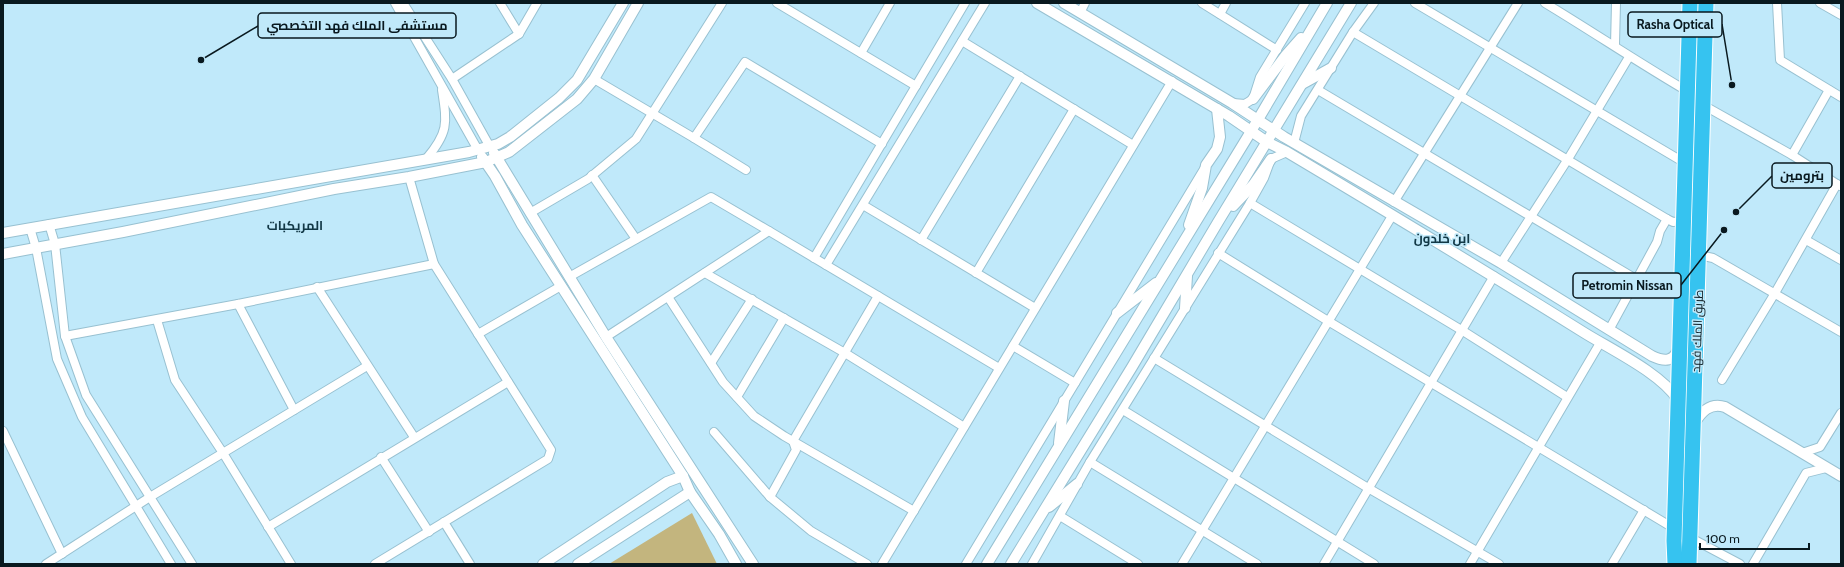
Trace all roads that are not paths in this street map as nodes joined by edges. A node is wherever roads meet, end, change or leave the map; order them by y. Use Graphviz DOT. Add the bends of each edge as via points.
graph roads {
  1 [pos="395,3"];
  2 [pos="403,3"];
  3 [pos="500,3"];
  4 [pos="537,3"];
  5 [pos="623,3"];
  6 [pos="638,3"];
  7 [pos="722,3"];
  8 [pos="777,3"];
  9 [pos="890,3"];
  10 [pos="965,3"];
  11 [pos="984,3"];
  12 [pos="1037,3"];
  13 [pos="1064,3"];
  14 [pos="1085,3"];
  15 [pos="1202,3"];
  16 [pos="1226,3"];
  17 [pos="1305,3"];
  18 [pos="1327,3"];
  19 [pos="1351,3"];
  20 [pos="1374,3"];
  21 [pos="1415,3"];
  22 [pos="1518,3"];
  23 [pos="1545,3"];
  24 [pos="1616,3"];
  25 [pos="1690,3"];
  26 [pos="1706,3"];
  27 [pos="1777,3"];
  28 [pos="1820,3"];
  29 [pos="1080,12"];
  30 [pos="1220,14"];
  31 [pos="1841,16"];
  32 [pos="1316,22"];
  33 [pos="1353,32"];
  34 [pos="519,34"];
  35 [pos="962,41"];
  36 [pos="1615,45"];
  37 [pos="1491,47"];
  38 [pos="1277,50"];
  39 [pos="861,53"];
  40 [pos="1629,57"];
  41 [pos="1331,68"];
  42 [pos="1020,76"];
  43 [pos="452,79"];
  44 [pos="594,79"];
  45 [pos="1172,81"];
  46 [pos="1302,84"];
  47 [pos="441,85"];
  48 [pos="916,86"];
  49 [pos="1318,90"];
  50 [pos="1829,90"];
  51 [pos="1687,91"];
  52 [pos="1461,96"];
  53 [pos="1841,97"];
  54 [pos="1253,99"];
  55 [pos="1232,103"];
  56 [pos="1703,105"];
  57 [pos="1074,109"];
  58 [pos="1217,109"];
  59 [pos="1597,110"];
  60 [pos="651,114"];
  61 [pos="1258,121"];
  62 [pos="1274,130"];
  63 [pos="1250,133"];
  64 [pos="694,138"];
  65 [pos="1267,142"];
  66 [pos="1294,143"];
  67 [pos="882,144"];
  68 [pos="1134,145"];
  69 [pos="490,147"];
  70 [pos="478,150"];
  71 [pos="1287,152"];
  72 [pos="1425,154"];
  73 [pos="1792,155"];
  74 [pos="497,158"];
  75 [pos="426,159"];
  76 [pos="1271,159"];
  77 [pos="1568,159"];
  78 [pos="486,162"];
  79 [pos="1685,163"];
  80 [pos="1206,165"];
  81 [pos="367,169"];
  82 [pos="746,170"];
  83 [pos="592,175"];
  84 [pos="410,177"];
  85 [pos="1839,185"];
  86 [pos="334,189"];
  87 [pos="1250,202"];
  88 [pos="1394,202"];
  89 [pos="863,205"];
  90 [pos="530,213"];
  91 [pos="1392,216"];
  92 [pos="1532,217"];
  93 [pos="1667,220"];
  94 [pos="1683,221"];
  95 [pos="1218,222"];
  96 [pos="49,224"];
  97 [pos="30,228"];
  98 [pos="769,231"];
  99 [pos="3,233"];
  100 [pos="636,239"];
  101 [pos="921,240"];
  102 [pos="1806,240"];
  103 [pos="55,244"];
  104 [pos="1182,245"];
  105 [pos="36,248"];
  106 [pos="1218,253"];
  107 [pos="3,254"];
  108 [pos="1699,254"];
  109 [pos="814,258"];
  110 [pos="1841,260"];
  111 [pos="1501,263"];
  112 [pos="434,264"];
  113 [pos="826,265"];
  114 [pos="1361,268"];
  115 [pos="706,273"];
  116 [pos="976,273"];
  117 [pos="1188,273"];
  118 [pos="1494,276"];
  119 [pos="569,277"];
  120 [pos="1161,279"];
  121 [pos="1636,279"];
  122 [pos="561,286"];
  123 [pos="317,287"];
  124 [pos="1775,293"];
  125 [pos="668,296"];
  126 [pos="878,296"];
  127 [pos="752,299"];
  128 [pos="238,304"];
  129 [pos="1035,308"];
  130 [pos="1184,308"];
  131 [pos="1117,313"];
  132 [pos="784,318"];
  133 [pos="157,320"];
  134 [pos="1328,322"];
  135 [pos="1609,330"];
  136 [pos="1463,331"];
  137 [pos="1841,332"];
  138 [pos="478,334"];
  139 [pos="65,336"];
  140 [pos="606,337"];
  141 [pos="1680,341"];
  142 [pos="1600,343"];
  143 [pos="1013,346"];
  144 [pos="845,353"];
  145 [pos="1652,356"];
  146 [pos="1154,358"];
  147 [pos="711,363"];
  148 [pos="367,366"];
  149 [pos="999,368"];
  150 [pos="1644,370"];
  151 [pos="1722,380"];
  152 [pos="508,382"];
  153 [pos="1431,383"];
  154 [pos="1075,384"];
  155 [pos="737,397"];
  156 [pos="1567,397"];
  157 [pos="1678,400"];
  158 [pos="1064,401"];
  159 [pos="294,410"];
  160 [pos="1123,410"];
  161 [pos="1841,413"];
  162 [pos="1265,426"];
  163 [pos="1694,426"];
  164 [pos="964,427"];
  165 [pos="3,431"];
  166 [pos="714,432"];
  167 [pos="414,437"];
  168 [pos="793,441"];
  169 [pos="1538,447"];
  170 [pos="1058,448"];
  171 [pos="223,453"];
  172 [pos="1802,453"];
  173 [pos="381,457"];
  174 [pos="1090,462"];
  175 [pos="1826,468"];
  176 [pos="682,476"];
  177 [pos="1841,476"];
  178 [pos="1234,479"];
  179 [pos="1077,484"];
  180 [pos="1368,488"];
  181 [pos="690,492"];
  182 [pos="150,497"];
  183 [pos="770,497"];
  184 [pos="137,507"];
  185 [pos="1044,510"];
  186 [pos="1644,510"];
  187 [pos="914,511"];
  188 [pos="1060,516"];
  189 [pos="444,522"];
  190 [pos="268,527"];
  191 [pos="1675,529"];
  192 [pos="1202,531"];
  193 [pos="429,532"];
  194 [pos="1689,537"];
  195 [pos="1337,543"];
  196 [pos="1477,551"];
  197 [pos="62,554"];
  198 [pos="46,564"];
  199 [pos="171,564"];
  200 [pos="192,564"];
  201 [pos="291,564"];
  202 [pos="375,564"];
  203 [pos="470,564"];
  204 [pos="543,564"];
  205 [pos="578,564"];
  206 [pos="736,564"];
  207 [pos="753,564"];
  208 [pos="868,564"];
  209 [pos="882,564"];
  210 [pos="966,564"];
  211 [pos="987,564"];
  212 [pos="1011,564"];
  213 [pos="1032,564"];
  214 [pos="1138,564"];
  215 [pos="1182,564"];
  216 [pos="1257,564"];
  217 [pos="1324,564"];
  218 [pos="1374,564"];
  219 [pos="1470,564"];
  220 [pos="1499,564"];
  221 [pos="1612,564"];
  222 [pos="1675,564"];
  223 [pos="1689,564"];
  224 [pos="1740,564"];
  225 [pos="1753,564"];
  1 -- 47 [label="street"];
  2 -- 43 [label="street"];
  3 -- 34 [label="street"];
  4 -- 34 [label="street"];
  5 -- 69 [label="street" via="577,80 559,98 510,137"];
  6 -- 44 [label="street"];
  7 -- 60 [label="street"];
  8 -- 39 [label="street"];
  9 -- 39 [label="street"];
  10 -- 48 [label="street"];
  11 -- 35 [label="street"];
  12 -- 45 [label="street"];
  13 -- 29 [label="street"];
  14 -- 29 [label="street"];
  15 -- 30 [label="street"];
  16 -- 30 [label="street"];
  17 -- 38 [label="street"];
  18 -- 32 [label="street"];
  19 -- 46 [label="street"];
  20 -- 33 [label="street"];
  21 -- 37 [label="street"];
  22 -- 37 [label="street"];
  23 -- 36 [label="street"];
  24 -- 36 [label="street"];
  25 -- 51 [label="highway, طريق الملك فهد"];
  26 -- 56 [label="highway, طريق الملك فهد"];
  27 -- 50 [label="street" via="1780,60"];
  28 -- 31 [label="street"];
  29 -- 55 [label="street"];
  30 -- 38 [label="street"];
  32 -- 54 [label="street" via="1286,55"];
  32 -- 61 [label="street"];
  33 -- 41 [label="street"];
  33 -- 52 [label="street"];
  34 -- 43 [label="street"];
  35 -- 42 [label="street"];
  35 -- 89 [label="street"];
  36 -- 40 [label="street"];
  37 -- 52 [label="street"];
  37 -- 59 [label="street"];
  38 -- 54 [label="street" via="1260,77"];
  39 -- 48 [label="street"];
  40 -- 51 [label="street"];
  40 -- 59 [label="street"];
  41 -- 46 [label="street"];
  41 -- 49 [label="street"];
  42 -- 57 [label="street"];
  42 -- 101 [label="street"];
  43 -- 69 [label="street"];
  44 -- 60 [label="street"];
  44 -- 74 [label="street" via="577,99 509,152"];
  45 -- 58 [label="street"];
  45 -- 68 [label="street"];
  46 -- 62 [label="street"];
  47 -- 70 [label="street"];
  47 -- 75 [label="street" via="446,120 439,142"];
  48 -- 67 [label="street"];
  49 -- 66 [label="street" via="1300,116"];
  49 -- 72 [label="street"];
  50 -- 53 [label="street"];
  50 -- 73 [label="street"];
  51 -- 79 [label="highway, طريق الملك فهد"];
  52 -- 72 [label="street"];
  52 -- 77 [label="street"];
  54 -- 55 [label="street" via="1246,104"];
  55 -- 61 [label="street"];
  56 -- 73 [label="street"];
  56 -- 108 [label="highway, طريق الملك فهد"];
  57 -- 68 [label="street"];
  57 -- 116 [label="street"];
  58 -- 63 [label="street"];
  58 -- 80 [label="street" via="1220,137 1217,149"];
  59 -- 77 [label="street"];
  59 -- 79 [label="street"];
  60 -- 64 [label="street"];
  60 -- 83 [label="street" via="636,139"];
  61 -- 62 [label="street"];
  61 -- 63 [label="street"];
  62 -- 65 [label="street"];
  62 -- 66 [label="street"];
  63 -- 65 [label="street"];
  63 -- 104 [label="street"];
  64 -- 67 [label="street" via="745,62"];
  64 -- 82 [label="street"];
  65 -- 71 [label="street"];
  65 -- 95 [label="street"];
  66 -- 88 [label="street"];
  67 -- 109 [label="street"];
  68 -- 129 [label="street"];
  69 -- 70 [label="street"];
  69 -- 74 [label="street"];
  70 -- 75 [label="street"];
  70 -- 78 [label="street"];
  71 -- 76 [label="street"];
  71 -- 91 [label="street"];
  72 -- 88 [label="street"];
  72 -- 92 [label="street"];
  73 -- 85 [label="street"];
  74 -- 78 [label="street"];
  74 -- 90 [label="street"];
  75 -- 81 [label="street"];
  76 -- 87 [label="street" via="1264,178"];
  76 -- 95 [label="street" via="1253,185"];
  77 -- 92 [label="street"];
  77 -- 93 [label="street"];
  78 -- 84 [label="street"];
  78 -- 122 [label="street"];
  79 -- 94 [label="highway, طريق الملك فهد"];
  80 -- 104 [label="street" via="1202,188"];
  80 -- 131 [label="street"];
  81 -- 86 [label="street" via="363,176 344,182"];
  81 -- 96 [label="street"];
  83 -- 90 [label="street"];
  83 -- 100 [label="street"];
  84 -- 86 [label="street"];
  84 -- 112 [label="street"];
  85 -- 102 [label="street"];
  86 -- 103 [label="street"];
  87 -- 106 [label="street"];
  87 -- 114 [label="street"];
  88 -- 111 [label="street"];
  89 -- 101 [label="street"];
  89 -- 113 [label="street"];
  90 -- 119 [label="street"];
  91 -- 114 [label="street"];
  91 -- 118 [label="street"];
  92 -- 111 [label="street"];
  92 -- 121 [label="street"];
  93 -- 94 [label="street"];
  93 -- 121 [label="street"];
  94 -- 141 [label="highway, طريق الملك فهد"];
  95 -- 117 [label="street"];
  96 -- 97 [label="street"];
  96 -- 103 [label="street"];
  97 -- 99 [label="street"];
  97 -- 105 [label="street"];
  98 -- 100 [label="street" via="711,197"];
  98 -- 109 [label="street"];
  98 -- 115 [label="street"];
  100 -- 119 [label="street"];
  101 -- 116 [label="street"];
  102 -- 110 [label="street"];
  102 -- 124 [label="street"];
  103 -- 105 [label="street"];
  103 -- 139 [label="street"];
  104 -- 120 [label="street"];
  105 -- 107 [label="street"];
  105 -- 184 [label="street" via="57,359 82,417"];
  106 -- 130 [label="street"];
  106 -- 134 [label="street"];
  108 -- 124 [label="street" via="1713,258"];
  108 -- 163 [label="highway, طريق الملك فهد"];
  109 -- 113 [label="street"];
  111 -- 135 [label="street"];
  112 -- 123 [label="street"];
  112 -- 138 [label="street"];
  113 -- 126 [label="street"];
  114 -- 134 [label="street"];
  114 -- 136 [label="street"];
  115 -- 125 [label="street"];
  115 -- 127 [label="street"];
  116 -- 129 [label="street"];
  117 -- 130 [label="street"];
  117 -- 185 [label="street"];
  118 -- 136 [label="street"];
  118 -- 142 [label="street"];
  119 -- 140 [label="street"];
  120 -- 131 [label="street"];
  120 -- 170 [label="street"];
  121 -- 135 [label="street"];
  122 -- 138 [label="street"];
  122 -- 176 [label="street"];
  123 -- 128 [label="street"];
  123 -- 148 [label="street"];
  124 -- 137 [label="street"];
  124 -- 151 [label="street"];
  125 -- 140 [label="street"];
  125 -- 147 [label="street"];
  126 -- 144 [label="street"];
  126 -- 149 [label="street"];
  127 -- 132 [label="street"];
  127 -- 147 [label="street"];
  128 -- 133 [label="street"];
  128 -- 159 [label="street"];
  129 -- 143 [label="street"];
  130 -- 146 [label="street"];
  131 -- 154 [label="street"];
  132 -- 144 [label="street"];
  132 -- 155 [label="street"];
  133 -- 139 [label="street"];
  133 -- 171 [label="street" via="175,380"];
  134 -- 153 [label="street"];
  134 -- 162 [label="street"];
  135 -- 145 [label="street"];
  136 -- 153 [label="street"];
  136 -- 156 [label="street"];
  138 -- 152 [label="street"];
  139 -- 182 [label="street" via="86,395"];
  140 -- 207 [label="street"];
  141 -- 145 [label="street" via="1676,354 1670,360"];
  141 -- 157 [label="highway, طريق الملك فهد"];
  142 -- 150 [label="street"];
  142 -- 156 [label="street"];
  143 -- 149 [label="street"];
  143 -- 154 [label="street"];
  144 -- 164 [label="street"];
  144 -- 168 [label="street"];
  145 -- 150 [label="street" via="1656,363 1654,369"];
  146 -- 160 [label="street"];
  146 -- 162 [label="street"];
  147 -- 155 [label="street" via="723,382"];
  148 -- 159 [label="street"];
  148 -- 167 [label="street"];
  149 -- 164 [label="street"];
  150 -- 157 [label="street" via="1673,392"];
  152 -- 167 [label="street"];
  152 -- 189 [label="street" via="550,450 548,459"];
  153 -- 169 [label="street"];
  153 -- 180 [label="street"];
  154 -- 158 [label="street"];
  155 -- 168 [label="street" via="754,416"];
  156 -- 169 [label="street"];
  157 -- 191 [label="highway, طريق الملك فهد"];
  158 -- 170 [label="street"];
  158 -- 210 [label="street"];
  159 -- 171 [label="street"];
  160 -- 174 [label="street"];
  160 -- 178 [label="street"];
  161 -- 172 [label="street" via="1820,447"];
  162 -- 178 [label="street"];
  162 -- 180 [label="street"];
  163 -- 172 [label="street" via="1703,412 1719,405"];
  163 -- 194 [label="highway, طريق الملك فهد"];
  164 -- 187 [label="street"];
  165 -- 197 [label="street"];
  166 -- 183 [label="street"];
  167 -- 173 [label="street"];
  168 -- 183 [label="street" via="796,450"];
  168 -- 187 [label="street"];
  169 -- 186 [label="street"];
  169 -- 196 [label="street"];
  170 -- 211 [label="street"];
  171 -- 182 [label="street"];
  171 -- 190 [label="street"];
  172 -- 175 [label="street"];
  173 -- 190 [label="street"];
  173 -- 193 [label="street"];
  174 -- 179 [label="street"];
  174 -- 192 [label="street"];
  175 -- 177 [label="street"];
  175 -- 225 [label="street" via="1806,473"];
  176 -- 181 [label="street"];
  176 -- 204 [label="street" via="667,482"];
  178 -- 192 [label="street"];
  178 -- 195 [label="street"];
  179 -- 185 [label="street"];
  179 -- 188 [label="street"];
  180 -- 195 [label="street"];
  180 -- 196 [label="street"];
  181 -- 205 [label="street"];
  181 -- 206 [label="street"];
  182 -- 184 [label="street"];
  182 -- 200 [label="street"];
  183 -- 208 [label="street" via="811,531"];
  184 -- 197 [label="street"];
  184 -- 199 [label="street"];
  185 -- 212 [label="street"];
  186 -- 191 [label="street"];
  186 -- 221 [label="street"];
  187 -- 209 [label="street"];
  188 -- 213 [label="street"];
  188 -- 214 [label="street"];
  189 -- 193 [label="street"];
  189 -- 203 [label="street"];
  190 -- 201 [label="street"];
  191 -- 222 [label="highway, طريق الملك فهد"];
  192 -- 215 [label="street"];
  192 -- 216 [label="street"];
  193 -- 202 [label="street"];
  194 -- 223 [label="highway, طريق الملك فهد"];
  194 -- 224 [label="street"];
  195 -- 217 [label="street"];
  195 -- 218 [label="street"];
  196 -- 219 [label="street"];
  196 -- 220 [label="street"];
  197 -- 198 [label="street"];
}
